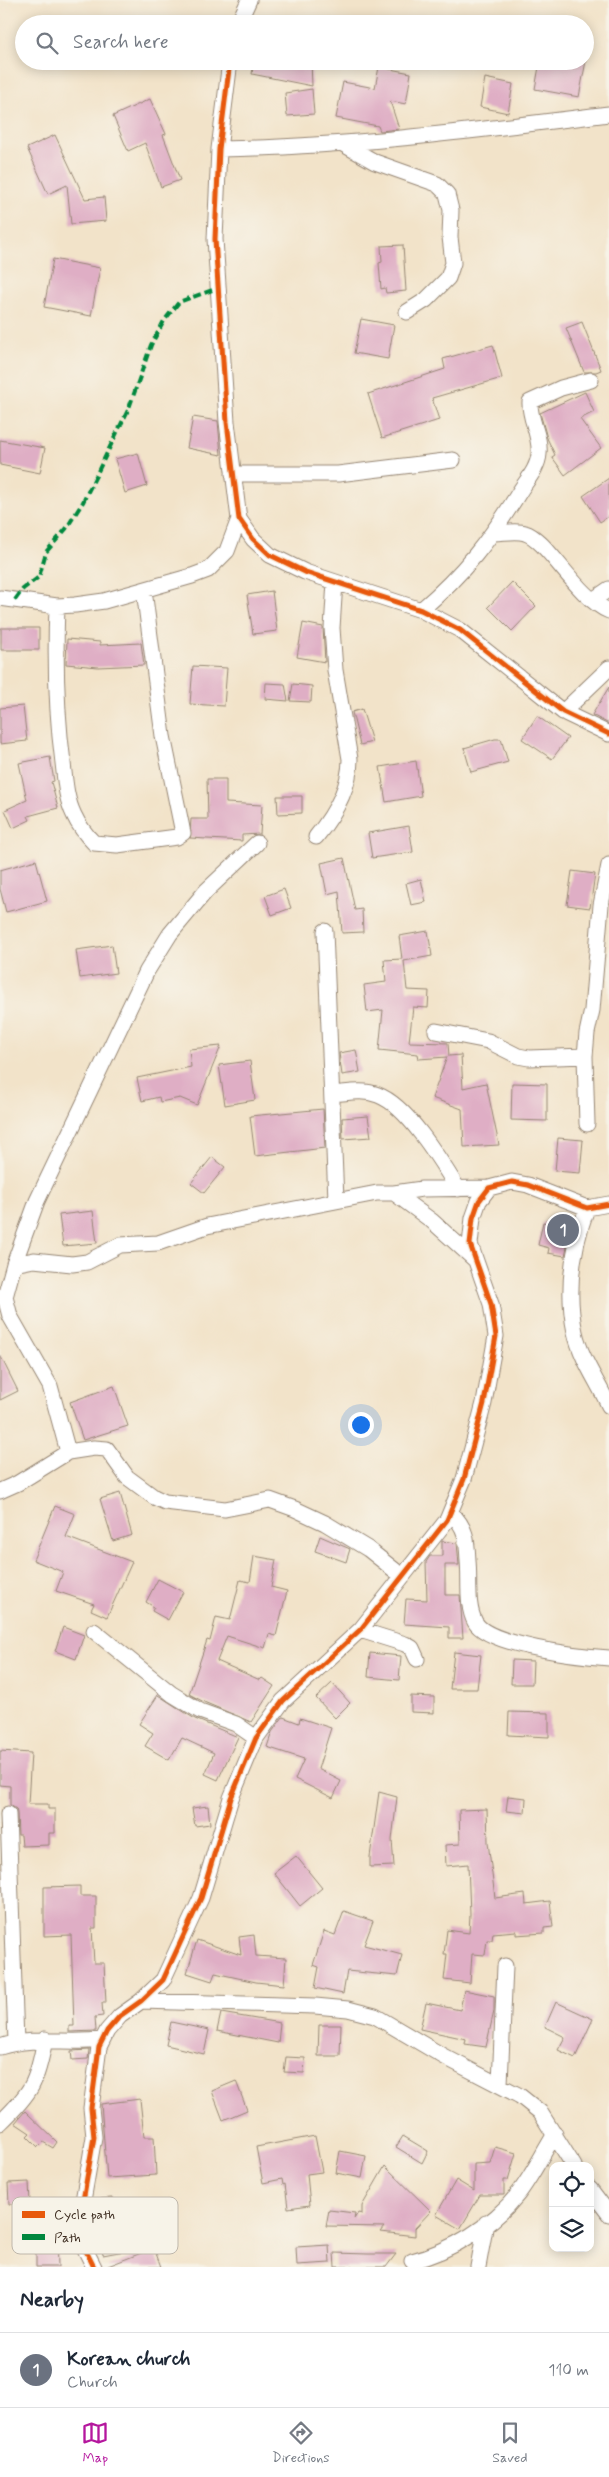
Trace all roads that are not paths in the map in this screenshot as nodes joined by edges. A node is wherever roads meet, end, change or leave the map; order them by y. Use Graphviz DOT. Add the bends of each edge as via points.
graph roads {
  1 [pos="249,0"];
  2 [pos="242,15"];
  3 [pos="229,70"];
  4 [pos="609,114"];
  5 [pos="343,144"];
  6 [pos="219,149"];
  7 [pos="407,312"];
  8 [pos="591,380"];
  9 [pos="453,460"];
  10 [pos="233,474"];
  11 [pos="239,519"];
  12 [pos="494,533"];
  13 [pos="335,582"];
  14 [pos="609,588"];
  15 [pos="144,590"];
  16 [pos="0,598"];
  17 [pos="593,600"];
  18 [pos="57,606"];
  19 [pos="420,610"];
  20 [pos="609,611"];
  21 [pos="609,668"];
  22 [pos="563,712"];
  23 [pos="609,734"];
  24 [pos="316,837"];
  25 [pos="256,843"];
  26 [pos="609,865"];
  27 [pos="325,931"];
  28 [pos="436,1031"];
  29 [pos="585,1056"];
  30 [pos="332,1094"];
  31 [pos="587,1124"];
  32 [pos="489,1188"];
  33 [pos="458,1189"];
  34 [pos="394,1193"];
  35 [pos="336,1200"];
  36 [pos="609,1204"];
  37 [pos="587,1208"];
  38 [pos="474,1259"];
  39 [pos="14,1264"];
  40 [pos="609,1406"];
  41 [pos="68,1452"];
  42 [pos="0,1491"];
  43 [pos="451,1514"];
  44 [pos="402,1576"];
  45 [pos="360,1630"];
  46 [pos="94,1631"];
  47 [pos="609,1658"];
  48 [pos="417,1659"];
  49 [pos="256,1738"];
  50 [pos="8,1814"];
  51 [pos="505,1966"];
  52 [pos="141,2002"];
  53 [pos="45,2039"];
  54 [pos="102,2040"];
  55 [pos="16,2042"];
  56 [pos="0,2047"];
  57 [pos="500,2084"];
  58 [pos="0,2123"];
  59 [pos="554,2134"];
  60 [pos="572,2162"];
  61 [pos="594,2194"];
  62 [pos="84,2197"];
  63 [pos="607,2210"];
  64 [pos="486,2223"];
  65 [pos="88,2254"];
  66 [pos="412,2261"];
  67 [pos="94,2267"];
  68 [pos="478,2267"];
  1 -- 2 [label="street"];
  3 -- 6 [label="street"];
  4 -- 5 [label="street"];
  5 -- 6 [label="street"];
  5 -- 7 [label="street" via="375,162 437,184 447,194 451,210 453,263 448,278 426,300"];
  6 -- 10 [label="street" via="215,239"];
  8 -- 12 [label="street" via="561,388 530,402 539,456 535,468"];
  9 -- 10 [label="street" via="338,474"];
  10 -- 11 [label="street"];
  11 -- 13 [label="street" via="270,555"];
  11 -- 15 [label="street" via="227,551 208,570"];
  12 -- 17 [label="street" via="524,532 535,538 574,585"];
  12 -- 19 [label="street" via="448,587"];
  13 -- 19 [label="street"];
  13 -- 24 [label="street" via="332,628 335,670 350,774 329,821"];
  14 -- 17 [label="street"];
  15 -- 18 [label="street" via="104,601"];
  15 -- 18 [label="street" via="163,736 184,833 177,837 117,845 94,843 73,815 58,728 54,669"];
  16 -- 18 [label="street"];
  17 -- 20 [label="street"];
  19 -- 22 [label="street" via="460,630"];
  21 -- 22 [label="street"];
  22 -- 23 [label="street"];
  25 -- 39 [label="street" via="206,891 170,934 147,971 37,1201"];
  26 -- 29 [label="street" via="601,904"];
  27 -- 30 [label="street"];
  28 -- 29 [label="street" via="488,1041 524,1057"];
  29 -- 31 [label="street"];
  30 -- 33 [label="street" via="364,1091 380,1095 392,1104 435,1152"];
  30 -- 35 [label="street"];
  32 -- 33 [label="street"];
  32 -- 37 [label="street" via="512,1182 528,1185"];
  32 -- 38 [label="street" via="479,1201 473,1218 470,1244"];
  33 -- 34 [label="street"];
  34 -- 35 [label="street"];
  34 -- 38 [label="street" via="432,1221"];
  35 -- 39 [label="street" via="207,1226 158,1243 120,1244 87,1262 72,1264 34,1260"];
  36 -- 37 [label="street"];
  37 -- 40 [label="street" via="572,1260 575,1332"];
  38 -- 43 [label="street" via="491,1304 496,1336 481,1413"];
  39 -- 41 [label="street" via="5,1298 10,1316 50,1386"];
  41 -- 42 [label="street"];
  41 -- 44 [label="street" via="94,1448 107,1450 127,1477 165,1502 224,1508 270,1500 295,1509 368,1549"];
  43 -- 44 [label="street"];
  43 -- 47 [label="street" via="467,1537 470,1604 481,1630 503,1640"];
  44 -- 45 [label="street"];
  45 -- 48 [label="street" via="406,1644"];
  45 -- 49 [label="street" via="283,1701"];
  46 -- 49 [label="street" via="172,1694 200,1711 236,1724"];
  49 -- 52 [label="street" via="236,1783 216,1853 189,1927 164,1980"];
  50 -- 55 [label="street"];
  51 -- 57 [label="street"];
  52 -- 54 [label="street" via="120,2016"];
  52 -- 57 [label="street" via="286,2005 348,2010 375,2016 443,2056"];
  53 -- 54 [label="street" via="76,2043"];
  53 -- 55 [label="street"];
  53 -- 58 [label="street" via="40,2070 32,2088"];
  54 -- 62 [label="street" via="94,2078 91,2108 94,2138"];
  55 -- 56 [label="street"];
  57 -- 59 [label="street" via="540,2112"];
  59 -- 60 [label="street"];
  59 -- 64 [label="street" via="518,2194"];
  61 -- 63 [label="street"];
  64 -- 66 [label="street" via="456,2246"];
  64 -- 68 [label="street"];
  65 -- 67 [label="street"];
}
